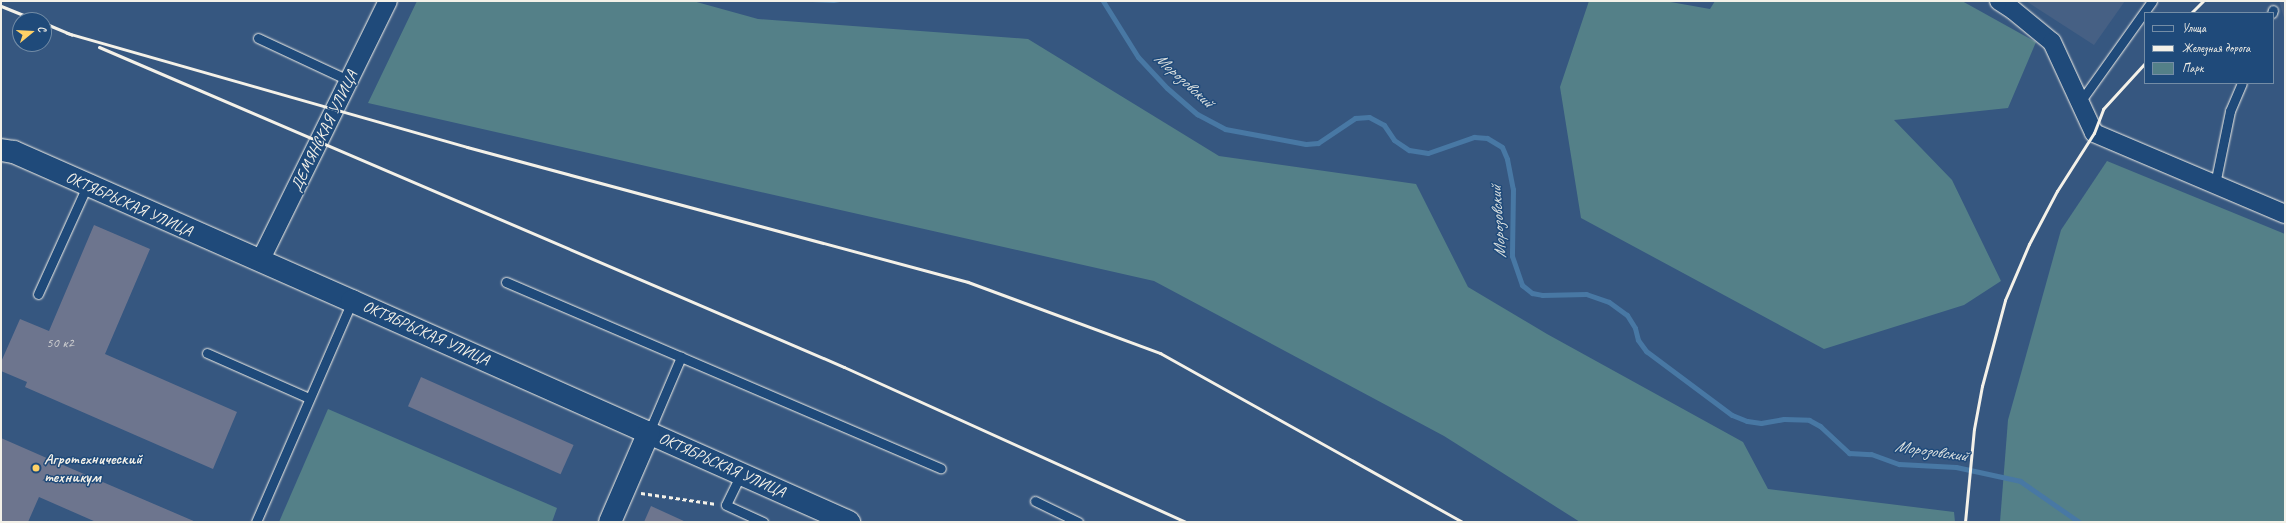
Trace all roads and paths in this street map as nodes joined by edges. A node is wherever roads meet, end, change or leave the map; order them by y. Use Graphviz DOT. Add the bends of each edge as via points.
graph roads {
  1 [pos="388,1"];
  2 [pos="1999,1"];
  3 [pos="2152,1"];
  4 [pos="2144,12"];
  5 [pos="2144,12"];
  6 [pos="258,38"];
  7 [pos="348,80"];
  8 [pos="2242,84"];
  9 [pos="2080,102"];
  10 [pos="1,150"];
  11 [pos="2215,184"];
  12 [pos="87,186"];
  13 [pos="2285,214"];
  14 [pos="260,261"];
  15 [pos="506,282"];
  16 [pos="38,294"];
  17 [pos="352,301"];
  18 [pos="207,353"];
  19 [pos="681,357"];
  20 [pos="309,398"];
  21 [pos="648,432"];
  22 [pos="941,468"];
  23 [pos="741,472"];
  24 [pos="638,493"];
  25 [pos="1035,501"];
  26 [pos="726,505"];
  27 [pos="256,522"];
  28 [pos="610,522"];
  29 [pos="763,522"];
  30 [pos="849,522"];
  31 [pos="1078,522"];
  1 -- 7 [label="street, ДЕМЯНСКАЯ УЛИЦА"];
  2 -- 9 [label="street" via="2052,42"];
  3 -- 5 [label="lane"];
  4 -- 9 [label="lane"];
  6 -- 7 [label="lane"];
  7 -- 14 [label="street, ДЕМЯНСКАЯ УЛИЦА"];
  8 -- 11 [label="lane" via="2230,111"];
  9 -- 11 [label="street" via="2094,133"];
  10 -- 12 [label="street, ОКТЯБРЬСКАЯ УЛИЦА" via="14,152"];
  11 -- 13 [label="street"];
  12 -- 14 [label="street, ОКТЯБРЬСКАЯ УЛИЦА"];
  12 -- 16 [label="lane"];
  14 -- 17 [label="street, ОКТЯБРЬСКАЯ УЛИЦА"];
  15 -- 19 [label="lane"];
  17 -- 20 [label="lane"];
  17 -- 21 [label="street, ОКТЯБРЬСКАЯ УЛИЦА"];
  18 -- 20 [label="lane"];
  19 -- 21 [label="lane"];
  19 -- 22 [label="lane"];
  20 -- 27 [label="lane"];
  21 -- 23 [label="street, ОКТЯБРЬСКАЯ УЛИЦА"];
  21 -- 28 [label="street"];
  23 -- 26 [label="lane"];
  23 -- 30 [label="street, ОКТЯБРЬСКАЯ УЛИЦА"];
  24 -- 26 [label="path"];
  25 -- 31 [label="lane"];
  26 -- 29 [label="lane"];
}
